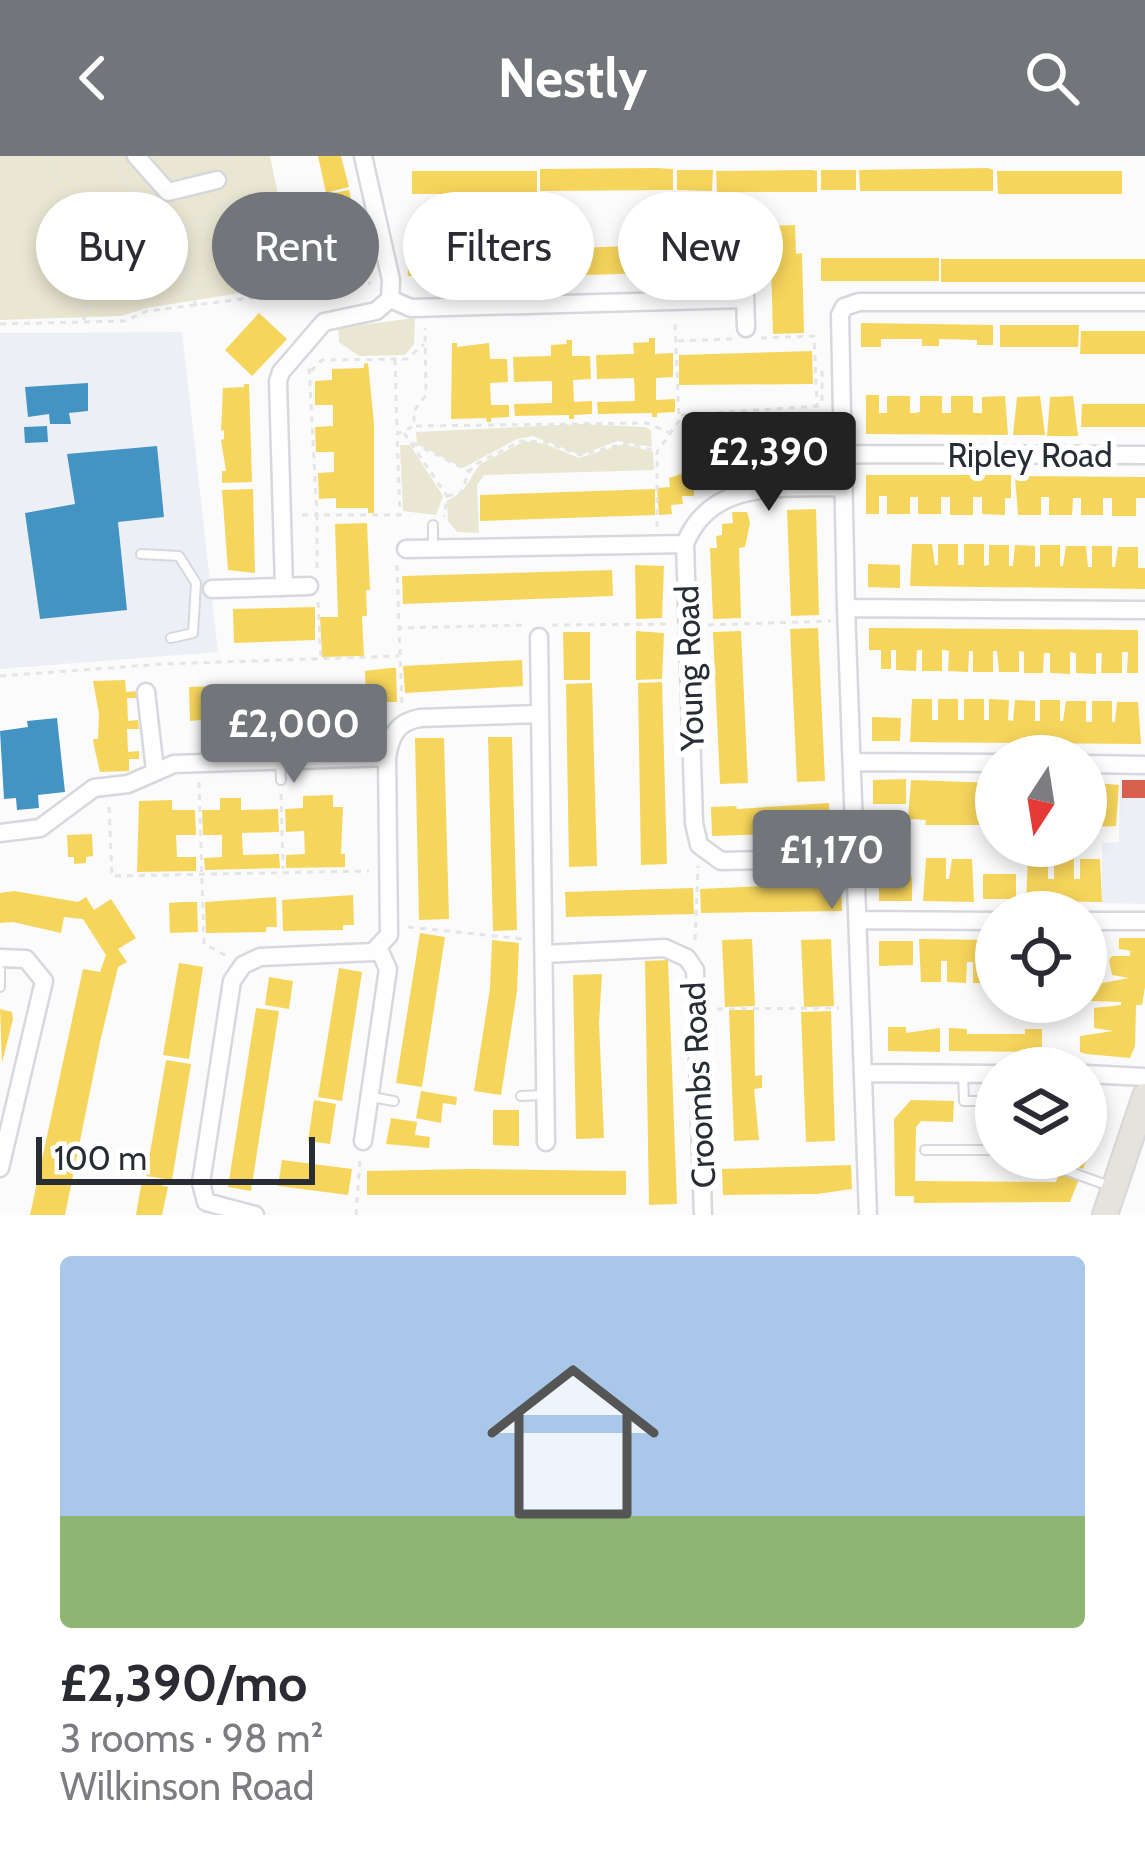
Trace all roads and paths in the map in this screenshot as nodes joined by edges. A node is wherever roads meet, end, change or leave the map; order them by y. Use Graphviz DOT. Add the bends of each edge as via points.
graph roads {
  1 [pos="47,156"];
  2 [pos="111,156"];
  3 [pos="136,156"];
  4 [pos="363,156"];
  5 [pos="217,180"];
  6 [pos="65,192"];
  7 [pos="134,192"];
  8 [pos="210,217"];
  9 [pos="188,224"];
  10 [pos="188,265"];
  11 [pos="188,277"];
  12 [pos="193,287"];
  13 [pos="390,289"];
  14 [pos="97,300"];
  15 [pos="721,300"];
  16 [pos="745,300"];
  17 [pos="674,302"];
  18 [pos="1145,302"];
  19 [pos="196,308"];
  20 [pos="425,308"];
  21 [pos="84,322"];
  22 [pos="0,324"];
  23 [pos="746,328"];
  24 [pos="308,338"];
  25 [pos="676,341"];
  26 [pos="425,343"];
  27 [pos="395,359"];
  28 [pos="842,365"];
  29 [pos="310,372"];
  30 [pos="817,406"];
  31 [pos="679,415"];
  32 [pos="414,426"];
  33 [pos="400,432"];
  34 [pos="670,433"];
  35 [pos="412,442"];
  36 [pos="656,452"];
  37 [pos="844,454"];
  38 [pos="1145,455"];
  39 [pos="469,471"];
  40 [pos="844,487"];
  41 [pos="447,496"];
  42 [pos="317,514"];
  43 [pos="397,515"];
  44 [pos="433,523"];
  45 [pos="397,526"];
  46 [pos="686,544"];
  47 [pos="658,545"];
  48 [pos="433,548"];
  49 [pos="402,553"];
  50 [pos="141,554"];
  51 [pos="310,586"];
  52 [pos="284,587"];
  53 [pos="204,589"];
  54 [pos="846,608"];
  55 [pos="1145,610"];
  56 [pos="814,621"];
  57 [pos="718,625"];
  58 [pos="399,628"];
  59 [pos="539,637"];
  60 [pos="171,638"];
  61 [pos="321,659"];
  62 [pos="0,676"];
  63 [pos="146,692"];
  64 [pos="540,714"];
  65 [pos="403,724"];
  66 [pos="387,757"];
  67 [pos="280,760"];
  68 [pos="199,762"];
  69 [pos="853,762"];
  70 [pos="975,763"];
  71 [pos="1107,764"];
  72 [pos="1145,765"];
  73 [pos="155,770"];
  74 [pos="280,781"];
  75 [pos="108,784"];
  76 [pos="0,833"];
  77 [pos="700,844"];
  78 [pos="855,858"];
  79 [pos="388,871"];
  80 [pos="284,872"];
  81 [pos="201,875"];
  82 [pos="858,920"];
  83 [pos="975,921"];
  84 [pos="1107,921"];
  85 [pos="1145,921"];
  86 [pos="424,929"];
  87 [pos="514,938"];
  88 [pos="379,949"];
  89 [pos="544,954"];
  90 [pos="0,958"];
  91 [pos="687,958"];
  92 [pos="243,964"];
  93 [pos="0,970"];
  94 [pos="0,987"];
  95 [pos="859,1008"];
  96 [pos="699,1010"];
  97 [pos="863,1073"];
  98 [pos="963,1074"];
  99 [pos="975,1074"];
  100 [pos="1107,1075"];
  101 [pos="1145,1077"];
  102 [pos="546,1095"];
  103 [pos="521,1096"];
  104 [pos="1145,1096"];
  105 [pos="369,1097"];
  106 [pos="394,1101"];
  107 [pos="975,1101"];
  108 [pos="363,1142"];
  109 [pos="546,1142"];
  110 [pos="925,1150"];
  111 [pos="975,1150"];
  112 [pos="0,1168"];
  113 [pos="1095,1179"];
  114 [pos="1115,1188"];
  115 [pos="200,1209"];
  116 [pos="255,1215"];
  117 [pos="356,1215"];
  118 [pos="703,1215"];
  119 [pos="868,1215"];
  120 [pos="1105,1215"];
  1 -- 6 [label="path"];
  2 -- 7 [label="path"];
  3 -- 5 [label="street" via="169,192"];
  4 -- 13 [label="street"];
  8 -- 9 [label="path"];
  8 -- 10 [label="path"];
  8 -- 12 [label="path" via="232,199 258,232 261,255 253,269"];
  11 -- 12 [label="path"];
  12 -- 19 [label="path"];
  13 -- 19 [label="path"];
  13 -- 20 [label="street" via="411,308"];
  13 -- 24 [label="street" via="376,311 324,322"];
  14 -- 21 [label="path"];
  15 -- 17 [label="street"];
  16 -- 23 [label="street"];
  17 -- 20 [label="street"];
  17 -- 25 [label="path"];
  18 -- 28 [label="street" via="859,302 841,315"];
  19 -- 21 [label="path"];
  20 -- 26 [label="path"];
  21 -- 22 [label="path"];
  24 -- 29 [label="path"];
  24 -- 52 [label="street" via="278,381"];
  25 -- 30 [label="path" via="814,336"];
  25 -- 31 [label="path"];
  26 -- 27 [label="path"];
  26 -- 32 [label="path" via="426,395"];
  27 -- 29 [label="path" via="322,360"];
  27 -- 33 [label="path"];
  28 -- 30 [label="path" via="823,368"];
  28 -- 37 [label="street"];
  29 -- 42 [label="path"];
  30 -- 31 [label="path"];
  31 -- 34 [label="path"];
  32 -- 33 [label="path"];
  32 -- 34 [label="path" via="647,423"];
  33 -- 35 [label="path"];
  33 -- 43 [label="path"];
  34 -- 36 [label="path"];
  35 -- 39 [label="path"];
  35 -- 41 [label="path"];
  36 -- 39 [label="path" via="628,442 580,455 532,439"];
  36 -- 47 [label="path"];
  37 -- 38 [label="street, Ripley Road"];
  37 -- 40 [label="street"];
  39 -- 41 [label="path" via="460,493"];
  40 -- 46 [label="street" via="730,495"];
  40 -- 54 [label="street"];
  41 -- 44 [label="path" via="443,523"];
  42 -- 43 [label="path"];
  42 -- 61 [label="path"];
  43 -- 45 [label="path"];
  44 -- 48 [label="lane"];
  46 -- 47 [label="street"];
  46 -- 77 [label="street, Young Road"];
  47 -- 48 [label="street"];
  48 -- 49 [label="street"];
  49 -- 58 [label="path"];
  50 -- 53 [label="lane" via="179,556"];
  51 -- 52 [label="street"];
  52 -- 53 [label="street"];
  53 -- 60 [label="lane" via="193,632"];
  54 -- 55 [label="street"];
  54 -- 69 [label="street"];
  56 -- 57 [label="path"];
  59 -- 64 [label="street"];
  61 -- 62 [label="path"];
  61 -- 65 [label="path" via="400,656"];
  63 -- 73 [label="street"];
  64 -- 65 [label="street"];
  64 -- 89 [label="street"];
  65 -- 66 [label="street"];
  66 -- 67 [label="street"];
  66 -- 79 [label="street"];
  67 -- 68 [label="street"];
  67 -- 74 [label="lane"];
  68 -- 73 [label="street"];
  68 -- 81 [label="path"];
  69 -- 70 [label="street"];
  69 -- 78 [label="street"];
  71 -- 72 [label="street"];
  73 -- 75 [label="street"];
  74 -- 80 [label="path"];
  75 -- 76 [label="street" via="40,828"];
  75 -- 81 [label="path" via="112,876"];
  77 -- 78 [label="street" via="721,861"];
  77 -- 91 [label="path" via="698,932"];
  78 -- 82 [label="street"];
  79 -- 80 [label="path"];
  79 -- 88 [label="street" via="390,926"];
  80 -- 81 [label="path"];
  81 -- 92 [label="path" via="204,944"];
  82 -- 83 [label="street"];
  82 -- 95 [label="street"];
  84 -- 85 [label="street"];
  86 -- 87 [label="path"];
  88 -- 92 [label="street"];
  88 -- 105 [label="street" via="388,969"];
  89 -- 91 [label="street, Croombs Road" via="665,948"];
  89 -- 102 [label="street"];
  90 -- 112 [label="street" via="26,959 44,981"];
  91 -- 96 [label="street, Croombs Road"];
  92 -- 115 [label="street" via="228,1002"];
  93 -- 94 [label="lane"];
  95 -- 96 [label="path"];
  95 -- 97 [label="street"];
  96 -- 118 [label="street, Croombs Road"];
  97 -- 98 [label="street"];
  97 -- 119 [label="street"];
  98 -- 99 [label="street"];
  98 -- 107 [label="lane" via="964,1101"];
  100 -- 101 [label="street"];
  102 -- 103 [label="lane"];
  102 -- 109 [label="street"];
  104 -- 114 [label="main road"];
  105 -- 106 [label="lane"];
  105 -- 108 [label="street"];
  108 -- 117 [label="path"];
  110 -- 111 [label="lane"];
  113 -- 114 [label="lane"];
  114 -- 120 [label="main road"];
  115 -- 116 [label="street"];
}
